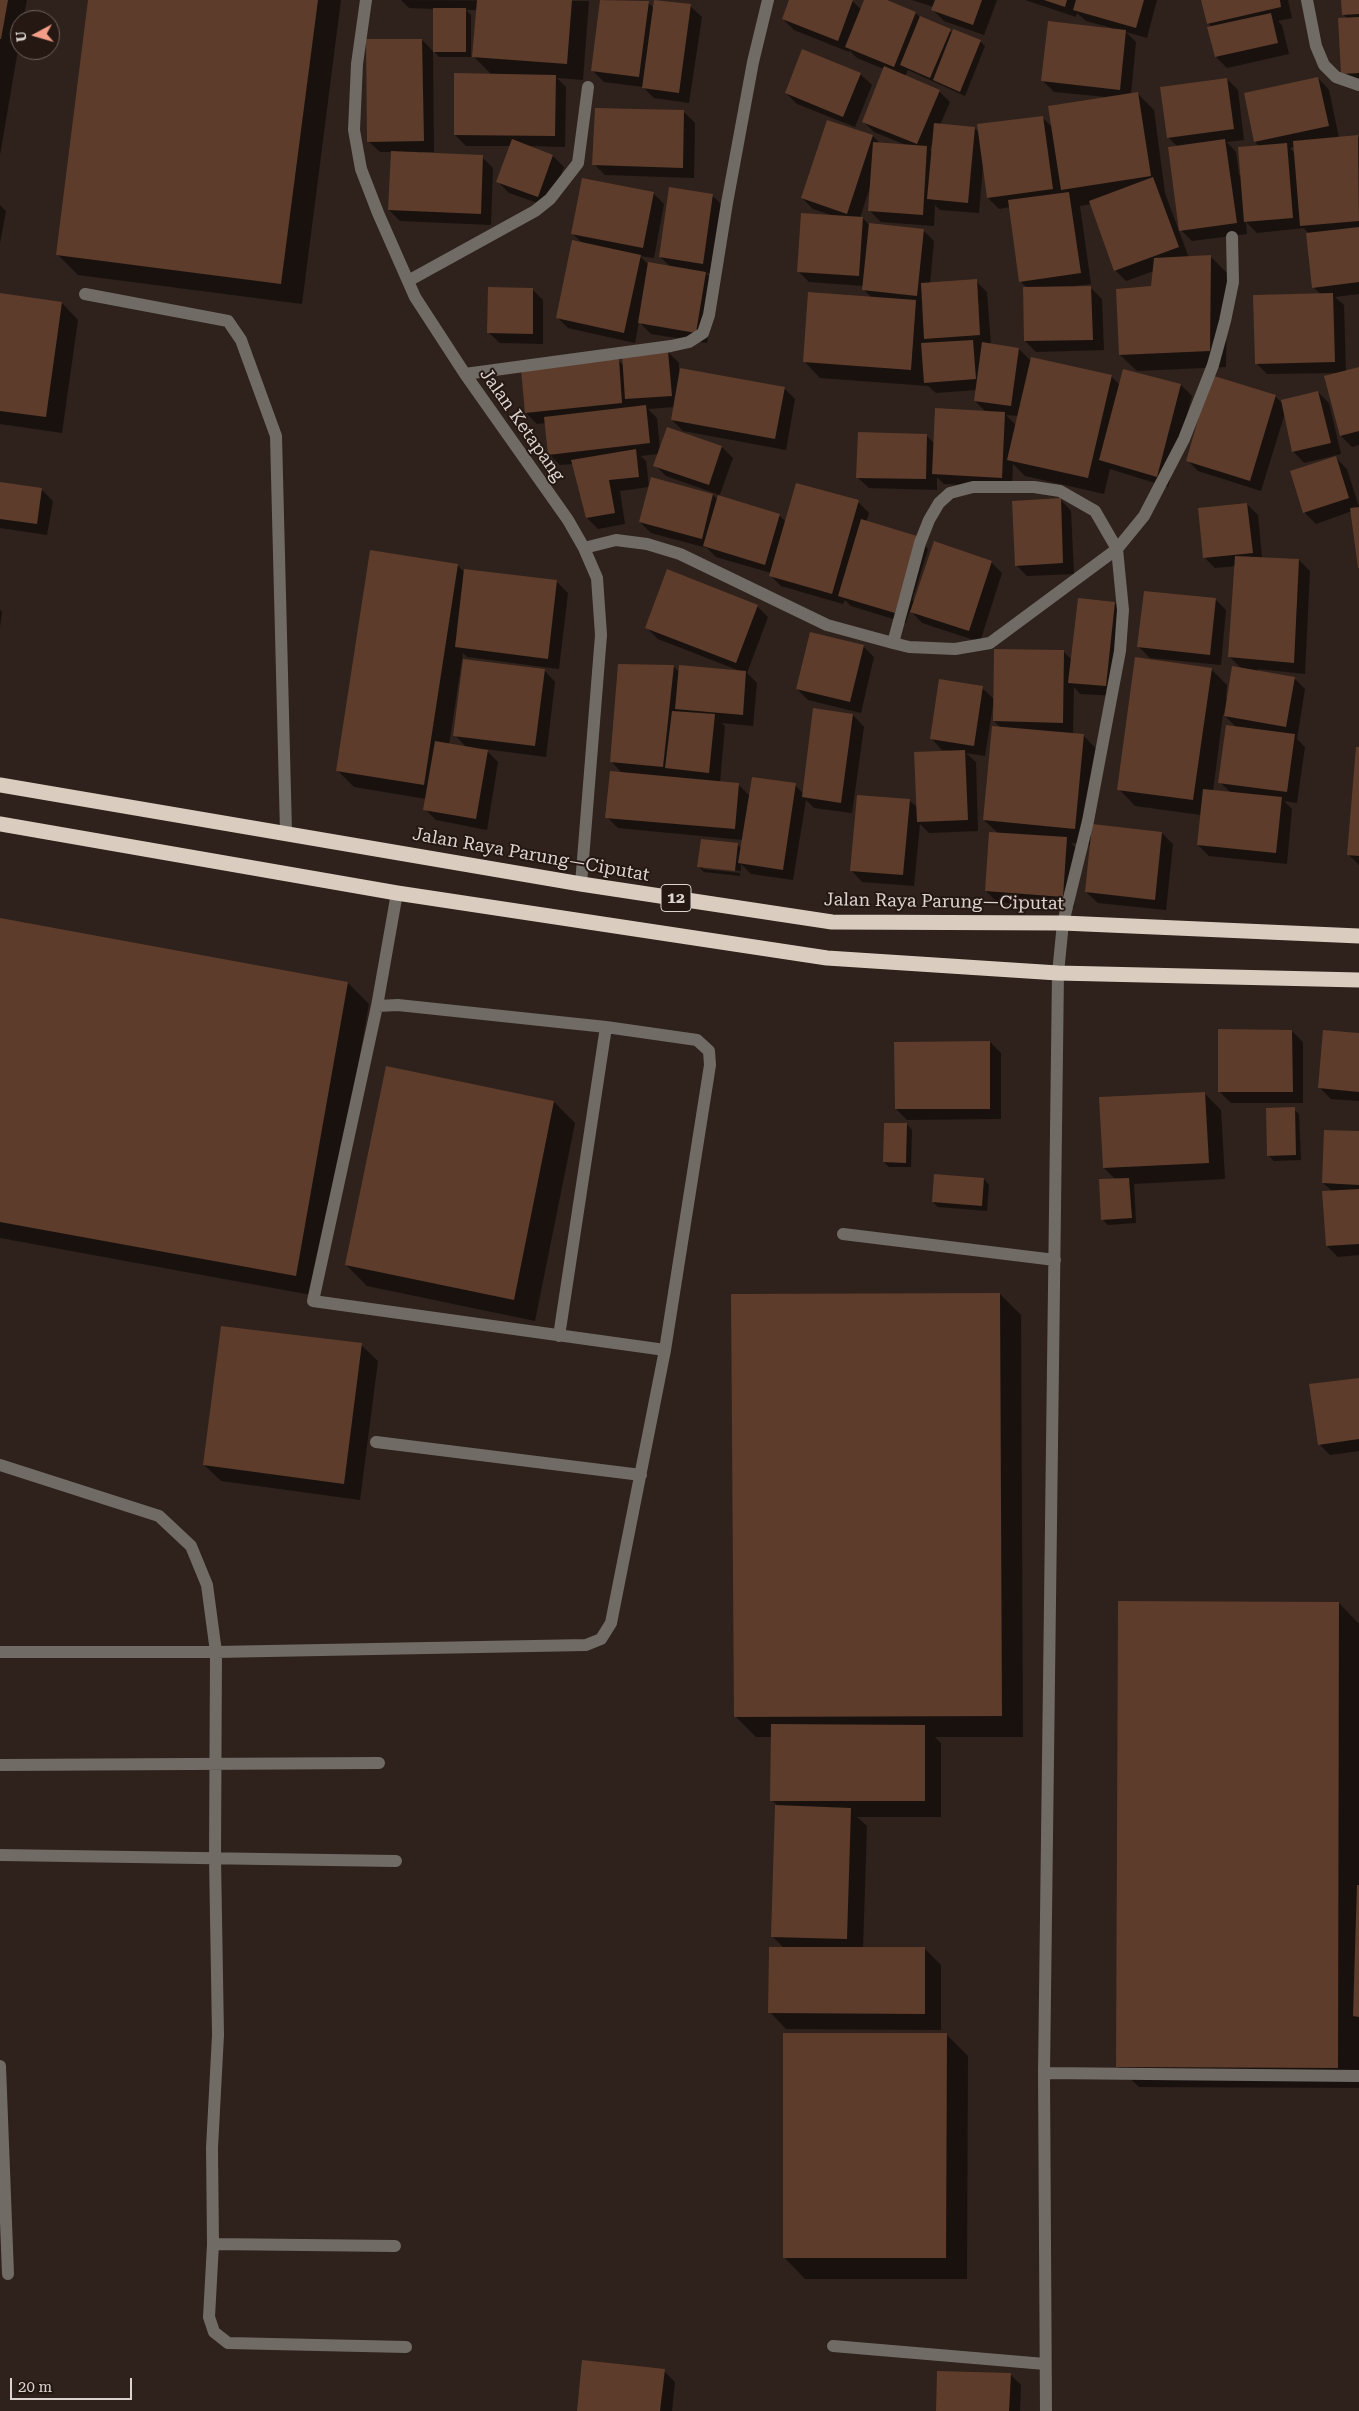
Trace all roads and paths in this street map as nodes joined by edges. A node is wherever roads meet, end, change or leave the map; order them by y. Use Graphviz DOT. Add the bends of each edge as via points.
graph roads {
  1 [pos="366,0"];
  2 [pos="768,0"];
  3 [pos="1307,0"];
  4 [pos="1359,85"];
  5 [pos="588,87"];
  6 [pos="1232,237"];
  7 [pos="408,282"];
  8 [pos="85,294"];
  9 [pos="465,374"];
  10 [pos="584,548"];
  11 [pos="1117,549"];
  12 [pos="893,643"];
  13 [pos="0,786"];
  14 [pos="0,824"];
  15 [pos="286,832"];
  16 [pos="581,884"];
  17 [pos="397,893"];
  18 [pos="1062,923"];
  19 [pos="1359,936"];
  20 [pos="1058,973"];
  21 [pos="1359,980"];
  22 [pos="376,1006"];
  23 [pos="606,1027"];
  24 [pos="843,1234"];
  25 [pos="1055,1260"];
  26 [pos="559,1336"];
  27 [pos="665,1350"];
  28 [pos="376,1442"];
  29 [pos="0,1465"];
  30 [pos="640,1475"];
  31 [pos="0,1652"];
  32 [pos="216,1652"];
  33 [pos="216,1763"];
  34 [pos="380,1764"];
  35 [pos="0,1765"];
  36 [pos="0,1855"];
  37 [pos="215,1858"];
  38 [pos="396,1861"];
  39 [pos="0,2066"];
  40 [pos="1044,2073"];
  41 [pos="1359,2076"];
  42 [pos="213,2244"];
  43 [pos="395,2246"];
  44 [pos="8,2274"];
  45 [pos="833,2346"];
  46 [pos="406,2347"];
  47 [pos="1045,2364"];
  48 [pos="1046,2411"];
  1 -- 7 [label="street, Jalan Ketapang" via="357,64 354,130 361,169"];
  2 -- 9 [label="street" via="753,62 709,315 703,333 689,342 670,346"];
  3 -- 4 [label="street" via="1316,46 1324,65 1336,77"];
  5 -- 7 [label="street" via="578,163 550,199 535,211"];
  6 -- 11 [label="street" via="1233,282 1213,365 1184,439 1144,516"];
  7 -- 9 [label="street, Jalan Ketapang"];
  8 -- 15 [label="street" via="228,321 244,349 276,436"];
  9 -- 10 [label="street, Jalan Ketapang" via="568,520"];
  10 -- 12 [label="street" via="616,540 646,544 680,554 827,625"];
  10 -- 16 [label="street, Jalan Ketapang" via="597,578 601,636"];
  11 -- 12 [label="street" via="990,643 955,649"];
  11 -- 12 [label="street" via="1095,511 1060,491 1034,487 973,487 950,493 929,520 920,543"];
  11 -- 18 [label="street" via="1124,610 1120,651 1088,821"];
  13 -- 15 [label="highway, Jalan Raya Parung—Ciputat / 12"];
  14 -- 17 [label="highway, 12"];
  15 -- 16 [label="highway, Jalan Raya Parung—Ciputat / 12"];
  16 -- 18 [label="highway, Jalan Raya Parung—Ciputat / 12" via="832,922"];
  17 -- 20 [label="highway, 12" via="827,958"];
  17 -- 22 [label="street"];
  18 -- 19 [label="highway, Jalan Raya Parung—Ciputat / 12"];
  18 -- 20 [label="street"];
  20 -- 21 [label="highway, 12"];
  20 -- 25 [label="street"];
  22 -- 23 [label="street" via="398,1005"];
  22 -- 26 [label="street" via="312,1301"];
  23 -- 26 [label="street"];
  23 -- 27 [label="street" via="697,1040 709,1051 710,1065"];
  24 -- 25 [label="street"];
  25 -- 40 [label="street"];
  26 -- 27 [label="street"];
  27 -- 30 [label="street"];
  28 -- 30 [label="street"];
  29 -- 32 [label="street" via="159,1516 191,1546 207,1585"];
  30 -- 32 [label="street" via="610,1623 601,1639 586,1645"];
  31 -- 32 [label="street"];
  32 -- 33 [label="street"];
  33 -- 34 [label="street"];
  33 -- 35 [label="street"];
  33 -- 37 [label="street"];
  36 -- 37 [label="street"];
  37 -- 38 [label="street"];
  37 -- 42 [label="street" via="218,2035 212,2148"];
  39 -- 44 [label="street"];
  40 -- 41 [label="street"];
  40 -- 47 [label="street"];
  42 -- 43 [label="street"];
  42 -- 46 [label="street" via="209,2318 214,2332 228,2343"];
  45 -- 47 [label="street"];
  47 -- 48 [label="street"];
}
